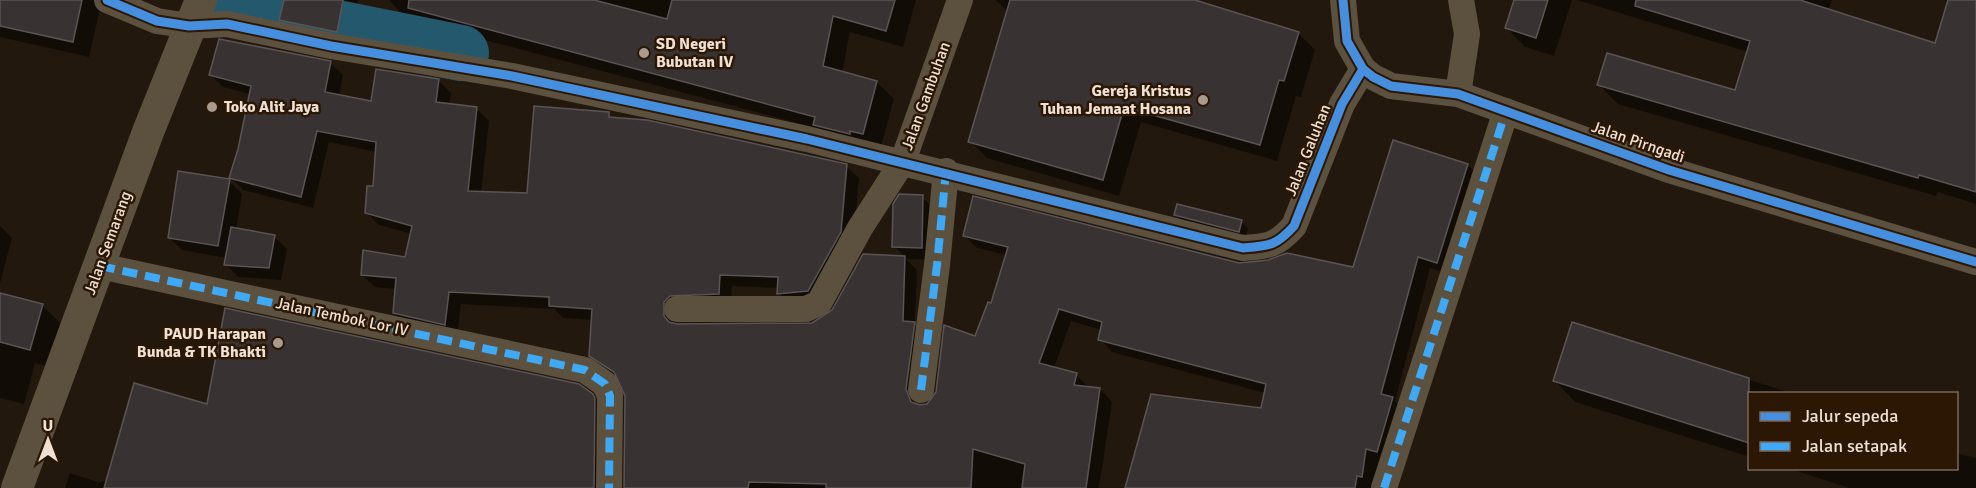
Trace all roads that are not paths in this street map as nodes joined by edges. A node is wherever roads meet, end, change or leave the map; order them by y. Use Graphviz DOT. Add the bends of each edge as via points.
graph roads {
  1 [pos="107,0"];
  2 [pos="960,0"];
  3 [pos="1343,0"];
  4 [pos="1461,0"];
  5 [pos="195,13"];
  6 [pos="1363,69"];
  7 [pos="1458,94"];
  8 [pos="1506,111"];
  9 [pos="903,161"];
  10 [pos="945,171"];
  11 [pos="1976,262"];
  12 [pos="100,266"];
  13 [pos="677,309"];
  14 [pos="921,390"];
  15 [pos="17,488"];
  16 [pos="609,488"];
  17 [pos="1384,488"];
  1 -- 5 [label="street" via="157,21"];
  2 -- 9 [label="street, Jalan Gambuhan"];
  3 -- 6 [label="street, Jalan Pirngadi" via="1347,41"];
  4 -- 7 [label="street" via="1467,34"];
  5 -- 9 [label="street" via="226,24 331,46 512,76"];
  5 -- 12 [label="street, Jalan Semarang"];
  6 -- 7 [label="street, Jalan Pirngadi" via="1391,86"];
  6 -- 10 [label="street, Jalan Galuhan" via="1342,104 1294,226 1280,241 1268,246 1243,248"];
  7 -- 8 [label="street, Jalan Pirngadi"];
  8 -- 11 [label="street, Jalan Pirngadi" via="1668,170"];
  8 -- 17 [label="street"];
  9 -- 10 [label="street"];
  9 -- 13 [label="street, Jalan Gambuhan" via="819,303 806,309"];
  10 -- 14 [label="street"];
  12 -- 15 [label="street, Jalan Semarang"];
  12 -- 16 [label="street, Jalan Tembok Lor IV" via="585,370 605,384 610,396"];
}
